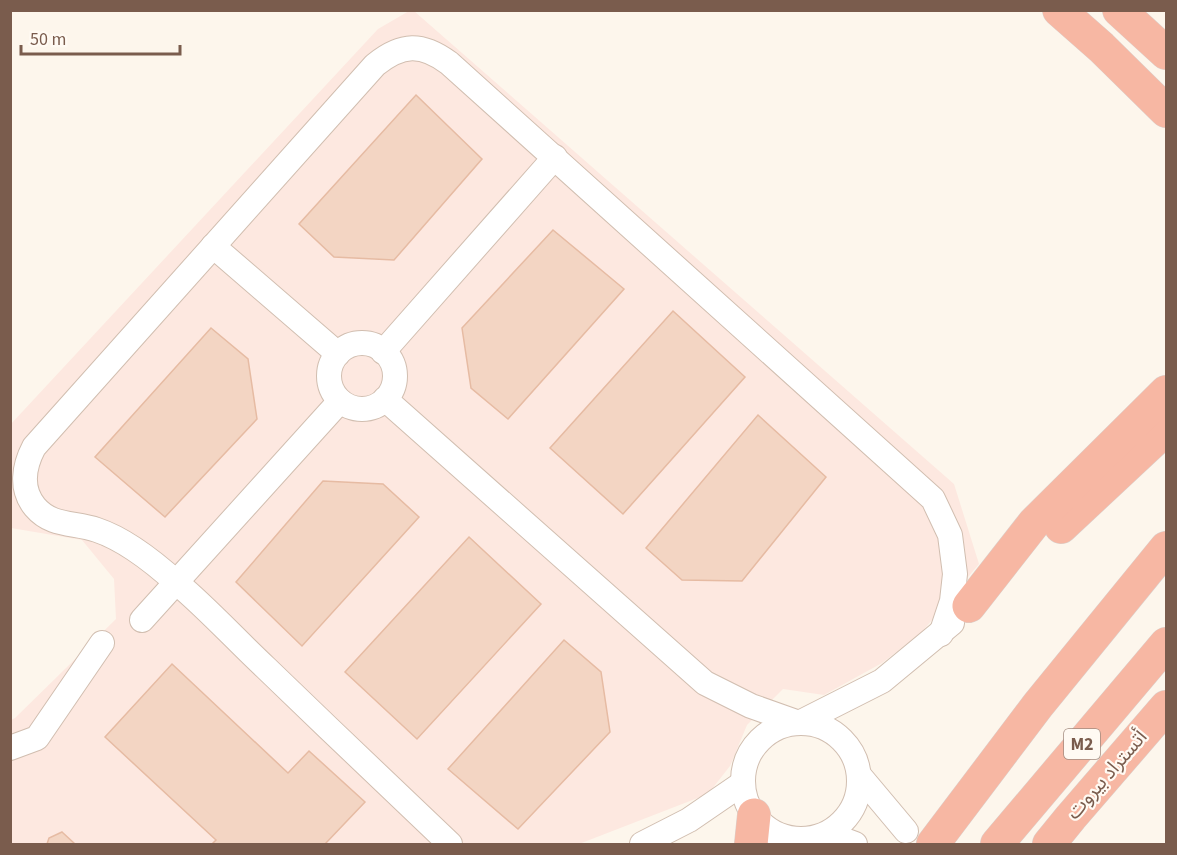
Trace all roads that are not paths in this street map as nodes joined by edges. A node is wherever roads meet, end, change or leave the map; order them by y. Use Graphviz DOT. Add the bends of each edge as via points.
graph roads {
  1 [pos="1059,10"];
  2 [pos="1125,16"];
  3 [pos="1101,47"];
  4 [pos="1167,53"];
  5 [pos="1167,64"];
  6 [pos="1167,111"];
  7 [pos="1167,123"];
  8 [pos="555,157"];
  9 [pos="213,246"];
  10 [pos="383,352"];
  11 [pos="338,354"];
  12 [pos="1167,392"];
  13 [pos="385,399"];
  14 [pos="340,401"];
  15 [pos="1167,429"];
  16 [pos="1167,548"];
  17 [pos="177,582"];
  18 [pos="969,606"];
  19 [pos="142,620"];
  20 [pos="941,634"];
  21 [pos="102,643"];
  22 [pos="1167,644"];
  23 [pos="1167,707"];
  24 [pos="799,723"];
  25 [pos="10,748"];
  26 [pos="859,776"];
  27 [pos="743,783"];
  28 [pos="752,830"];
  29 [pos="919,838"];
  30 [pos="796,840"];
  31 [pos="450,844"];
  32 [pos="642,844"];
  33 [pos="855,844"];
  34 [pos="997,844"];
  35 [pos="1049,844"];
  1 -- 3 [label="highway"];
  2 -- 4 [label="highway"];
  2 -- 5 [label="highway"];
  3 -- 6 [label="highway"];
  3 -- 7 [label="highway"];
  8 -- 9 [label="street" via="436,53 404,48 375,65"];
  8 -- 10 [label="street"];
  8 -- 20 [label="street" via="933,499 950,535 956,574"];
  9 -- 11 [label="street"];
  9 -- 17 [label="street" via="34,447 24,476 26,491 43,515 56,522 97,530 125,544"];
  10 -- 11 [label="street" via="367,344 356,344"];
  10 -- 13 [label="street" via="392,363 394,374 394,385"];
  11 -- 14 [label="street" via="329,372 333,393"];
  12 -- 18 [label="highway" via="1034,523"];
  13 -- 14 [label="street" via="371,408 360,409"];
  13 -- 24 [label="street" via="705,683 751,706"];
  14 -- 17 [label="street"];
  15 -- 18 [label="highway" via="1042,545"];
  16 -- 29 [label="highway" via="1038,705"];
  17 -- 19 [label="street"];
  17 -- 31 [label="street"];
  18 -- 20 [label="street"];
  20 -- 24 [label="street" via="882,681"];
  21 -- 25 [label="street" via="37,738"];
  22 -- 34 [label="highway, أتستراد بيروت / M2"];
  23 -- 35 [label="highway, أتستراد بيروت / M2"];
  24 -- 26 [label="street" via="816,725 846,743"];
  24 -- 27 [label="street" via="781,726 765,735 745,765"];
  26 -- 29 [label="street"];
  26 -- 30 [label="street" via="853,809 843,823 813,839"];
  27 -- 28 [label="street"];
  27 -- 32 [label="street" via="689,820"];
  28 -- 30 [label="street" via="765,827"];
  30 -- 33 [label="street" via="847,840"];
}
